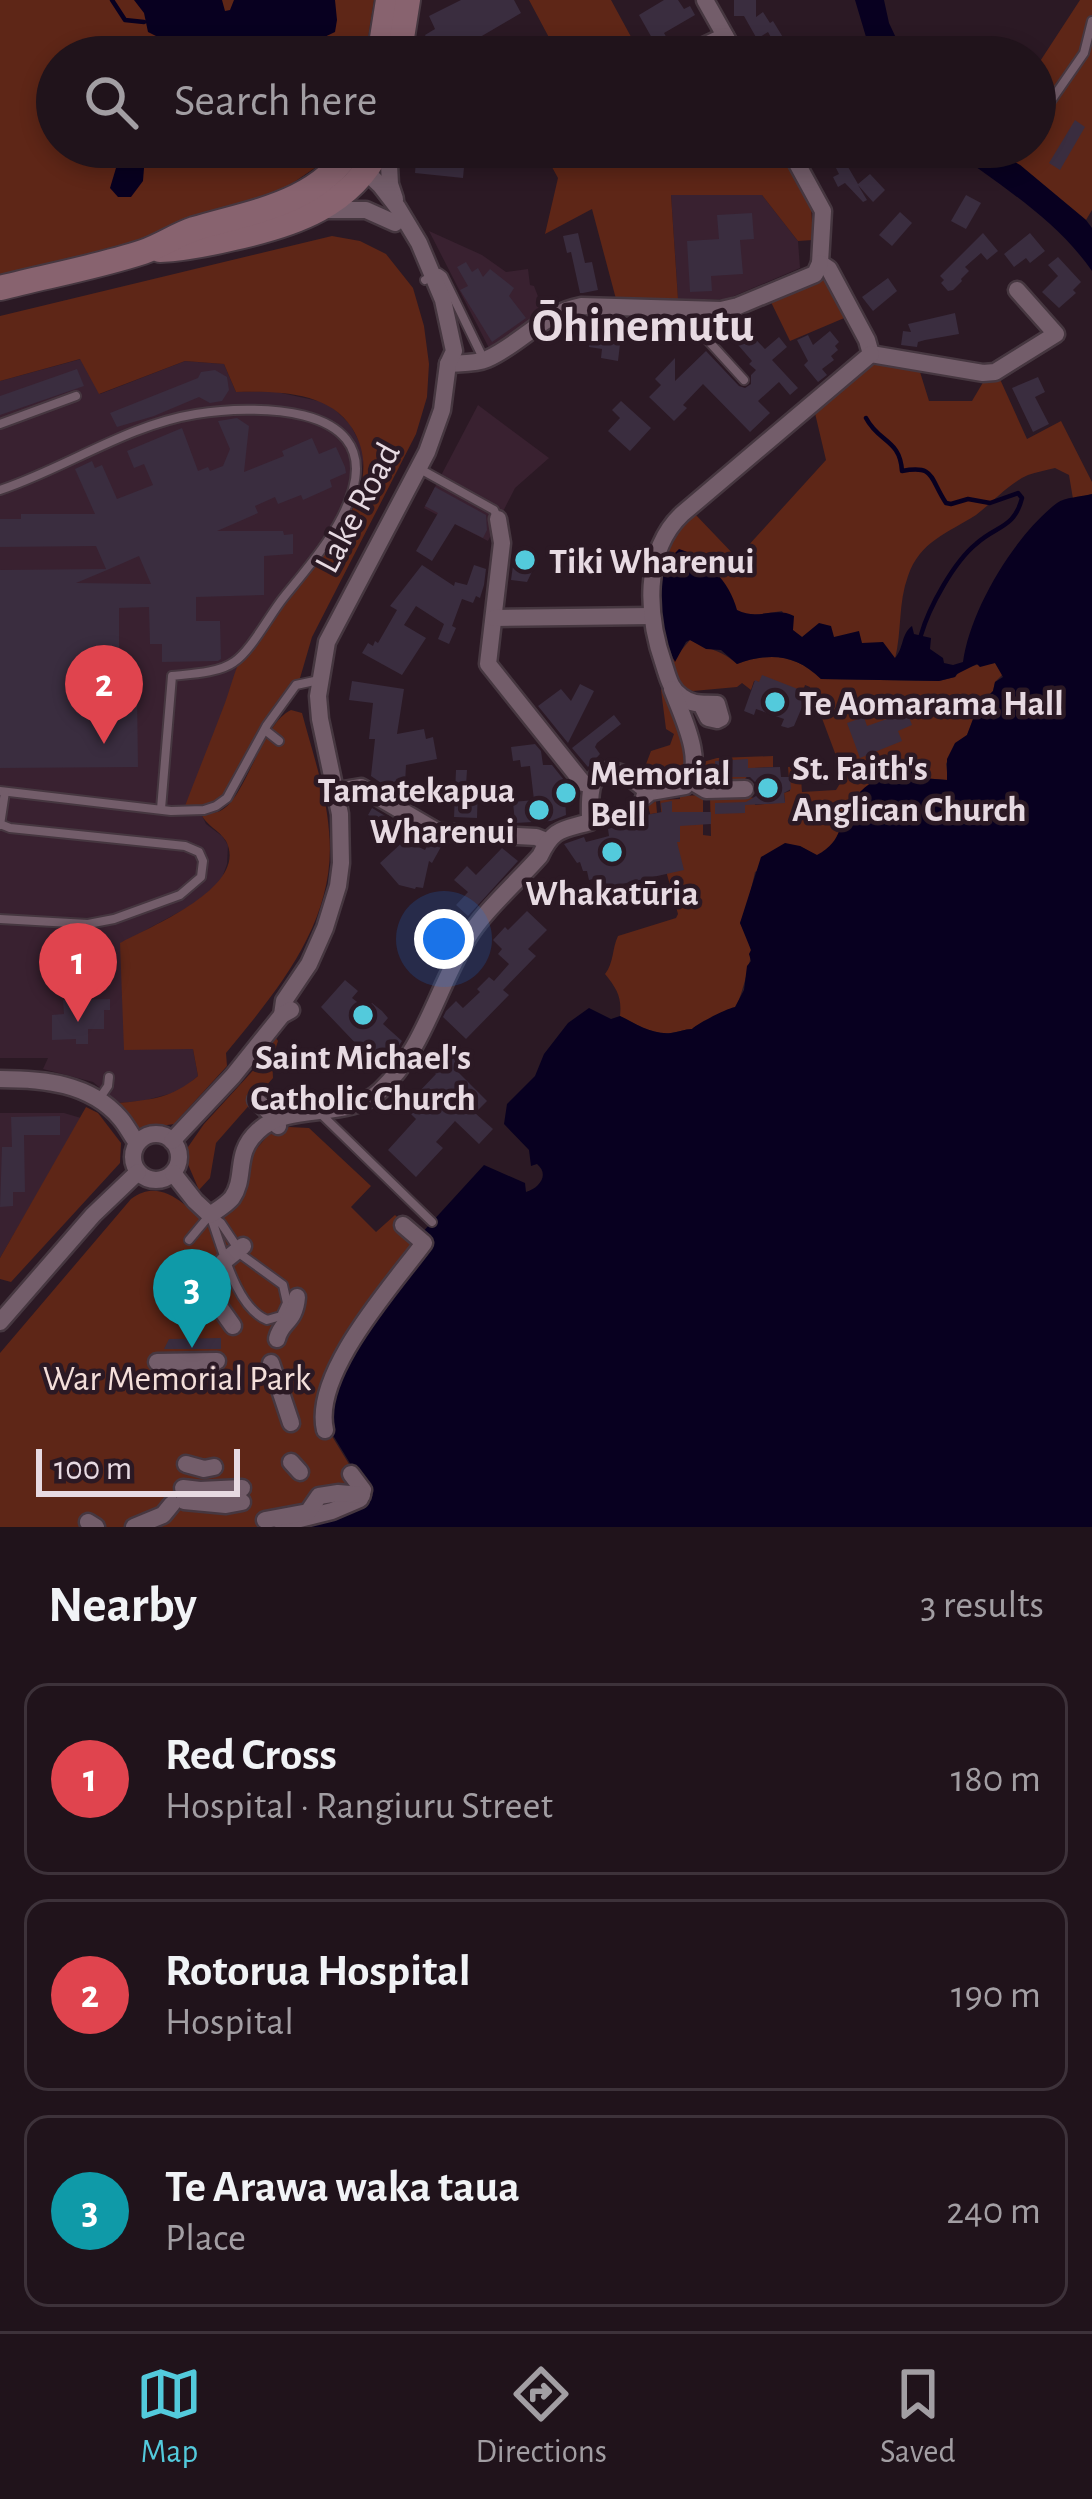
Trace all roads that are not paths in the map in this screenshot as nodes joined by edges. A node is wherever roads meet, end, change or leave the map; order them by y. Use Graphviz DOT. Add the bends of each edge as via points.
graph roads {
  1 [pos="705,0"];
  2 [pos="407,3"];
  3 [pos="1092,21"];
  4 [pos="390,36"];
  5 [pos="402,36"];
  6 [pos="725,36"];
  7 [pos="1056,93"];
  8 [pos="345,168"];
  9 [pos="351,168"];
  10 [pos="360,168"];
  11 [pos="387,168"];
  12 [pos="799,168"];
  13 [pos="322,210"];
  14 [pos="396,216"];
  15 [pos="146,251"];
  16 [pos="820,263"];
  17 [pos="430,278"];
  18 [pos="0,288"];
  19 [pos="1017,290"];
  20 [pos="688,309"];
  21 [pos="871,354"];
  22 [pos="484,361"];
  23 [pos="448,364"];
  24 [pos="744,380"];
  25 [pos="76,396"];
  26 [pos="0,424"];
  27 [pos="419,468"];
  28 [pos="0,490"];
  29 [pos="498,519"];
  30 [pos="651,616"];
  31 [pos="494,618"];
  32 [pos="321,680"];
  33 [pos="670,683"];
  34 [pos="703,706"];
  35 [pos="265,730"];
  36 [pos="279,741"];
  37 [pos="691,781"];
  38 [pos="583,783"];
  39 [pos="342,790"];
  40 [pos="742,790"];
  41 [pos="2,791"];
  42 [pos="160,809"];
  43 [pos="0,824"];
  44 [pos="546,842"];
  45 [pos="0,919"];
  46 [pos="109,1077"];
  47 [pos="0,1079"];
  48 [pos="256,1100"];
  49 [pos="98,1101"];
  50 [pos="320,1112"];
  51 [pos="278,1126"];
  52 [pos="172,1141"];
  53 [pos="137,1143"];
  54 [pos="137,1172"];
  55 [pos="172,1173"];
  56 [pos="217,1221"];
  57 [pos="432,1222"];
  58 [pos="404,1225"];
  59 [pos="189,1240"];
  60 [pos="233,1255"];
  61 [pos="206,1288"];
  62 [pos="297,1297"];
  63 [pos="0,1322"];
  64 [pos="233,1327"];
  65 [pos="278,1339"];
  66 [pos="217,1361"];
  67 [pos="158,1362"];
  68 [pos="271,1364"];
  69 [pos="291,1423"];
  70 [pos="325,1430"];
  71 [pos="186,1464"];
  72 [pos="299,1472"];
  73 [pos="352,1474"];
  74 [pos="183,1495"];
  75 [pos="242,1495"];
  76 [pos="362,1495"];
  77 [pos="319,1496"];
  78 [pos="134,1527"];
  1 -- 6 [label="street"];
  2 -- 4 [label="main road"];
  2 -- 5 [label="main road"];
  3 -- 7 [label="lane" via="1084,53"];
  8 -- 15 [label="main road" via="288,202"];
  9 -- 13 [label="main road"];
  10 -- 14 [label="street, Lake Road"];
  11 -- 14 [label="street, Lake Road"];
  12 -- 16 [label="street" via="823,211"];
  13 -- 14 [label="street"];
  13 -- 15 [label="main road" via="188,249"];
  14 -- 17 [label="street, Lake Road"];
  15 -- 18 [label="main road"];
  16 -- 20 [label="street" via="815,274 738,306"];
  16 -- 21 [label="street"];
  17 -- 22 [label="lane" via="442,276"];
  17 -- 23 [label="street, Lake Road"];
  17 -- 23 [label="street, Lake Road" via="454,351"];
  19 -- 21 [label="street" via="1056,334 991,373"];
  20 -- 22 [label="street" via="568,308"];
  20 -- 24 [label="lane"];
  21 -- 30 [label="street" via="673,523 657,551"];
  22 -- 23 [label="street"];
  23 -- 27 [label="street, Lake Road" via="442,410"];
  25 -- 26 [label="lane"];
  27 -- 29 [label="lane"];
  27 -- 32 [label="street, Lake Road" via="337,621"];
  28 -- 42 [label="lane" via="196,414 319,418 349,441 356,472 350,500 251,644 233,664 172,676"];
  29 -- 31 [label="street"];
  30 -- 31 [label="street"];
  30 -- 33 [label="street"];
  31 -- 38 [label="street" via="491,670"];
  32 -- 35 [label="lane" via="296,685"];
  32 -- 39 [label="street, Lake Road"];
  33 -- 34 [label="street"];
  33 -- 37 [label="street" via="695,759"];
  35 -- 36 [label="lane"];
  35 -- 42 [label="lane" via="227,798 195,811"];
  37 -- 40 [label="street"];
  37 -- 44 [label="street" via="680,788 639,784 610,771 594,779 590,822 555,831"];
  39 -- 44 [label="street" via="362,787 438,832"];
  39 -- 52 [label="street, Lake Road" via="352,828 327,952 293,1008"];
  41 -- 42 [label="lane"];
  41 -- 43 [label="lane"];
  43 -- 45 [label="lane" via="185,845 202,862 200,878 180,895 114,919"];
  44 -- 50 [label="street" via="468,936 389,1082 367,1101"];
  46 -- 49 [label="lane"];
  47 -- 49 [label="street" via="59,1083"];
  48 -- 51 [label="street"];
  49 -- 53 [label="street"];
  50 -- 51 [label="street"];
  50 -- 57 [label="lane"];
  51 -- 56 [label="street" via="260,1130 245,1148"];
  52 -- 53 [label="street" via="154,1134"];
  52 -- 55 [label="street"];
  53 -- 54 [label="street"];
  54 -- 55 [label="street" via="159,1180"];
  54 -- 63 [label="street"];
  55 -- 56 [label="street"];
  56 -- 59 [label="lane"];
  56 -- 60 [label="lane"];
  56 -- 60 [label="lane"];
  58 -- 70 [label="street" via="424,1243 336,1372 322,1407"];
  60 -- 60 [label="lane" via="283,1285 281,1316 255,1315"];
  61 -- 64 [label="street"];
  62 -- 65 [label="street"];
  66 -- 67 [label="street"];
  68 -- 69 [label="street"];
  71 -- 74 [label="street" via="217,1470"];
  72 -- 77 [label="street"];
  73 -- 76 [label="street"];
  74 -- 75 [label="street"];
  74 -- 78 [label="street"];
  76 -- 77 [label="street"];
  76 -- 77 [label="street" via="312,1518 271,1519 308,1512"];
}
